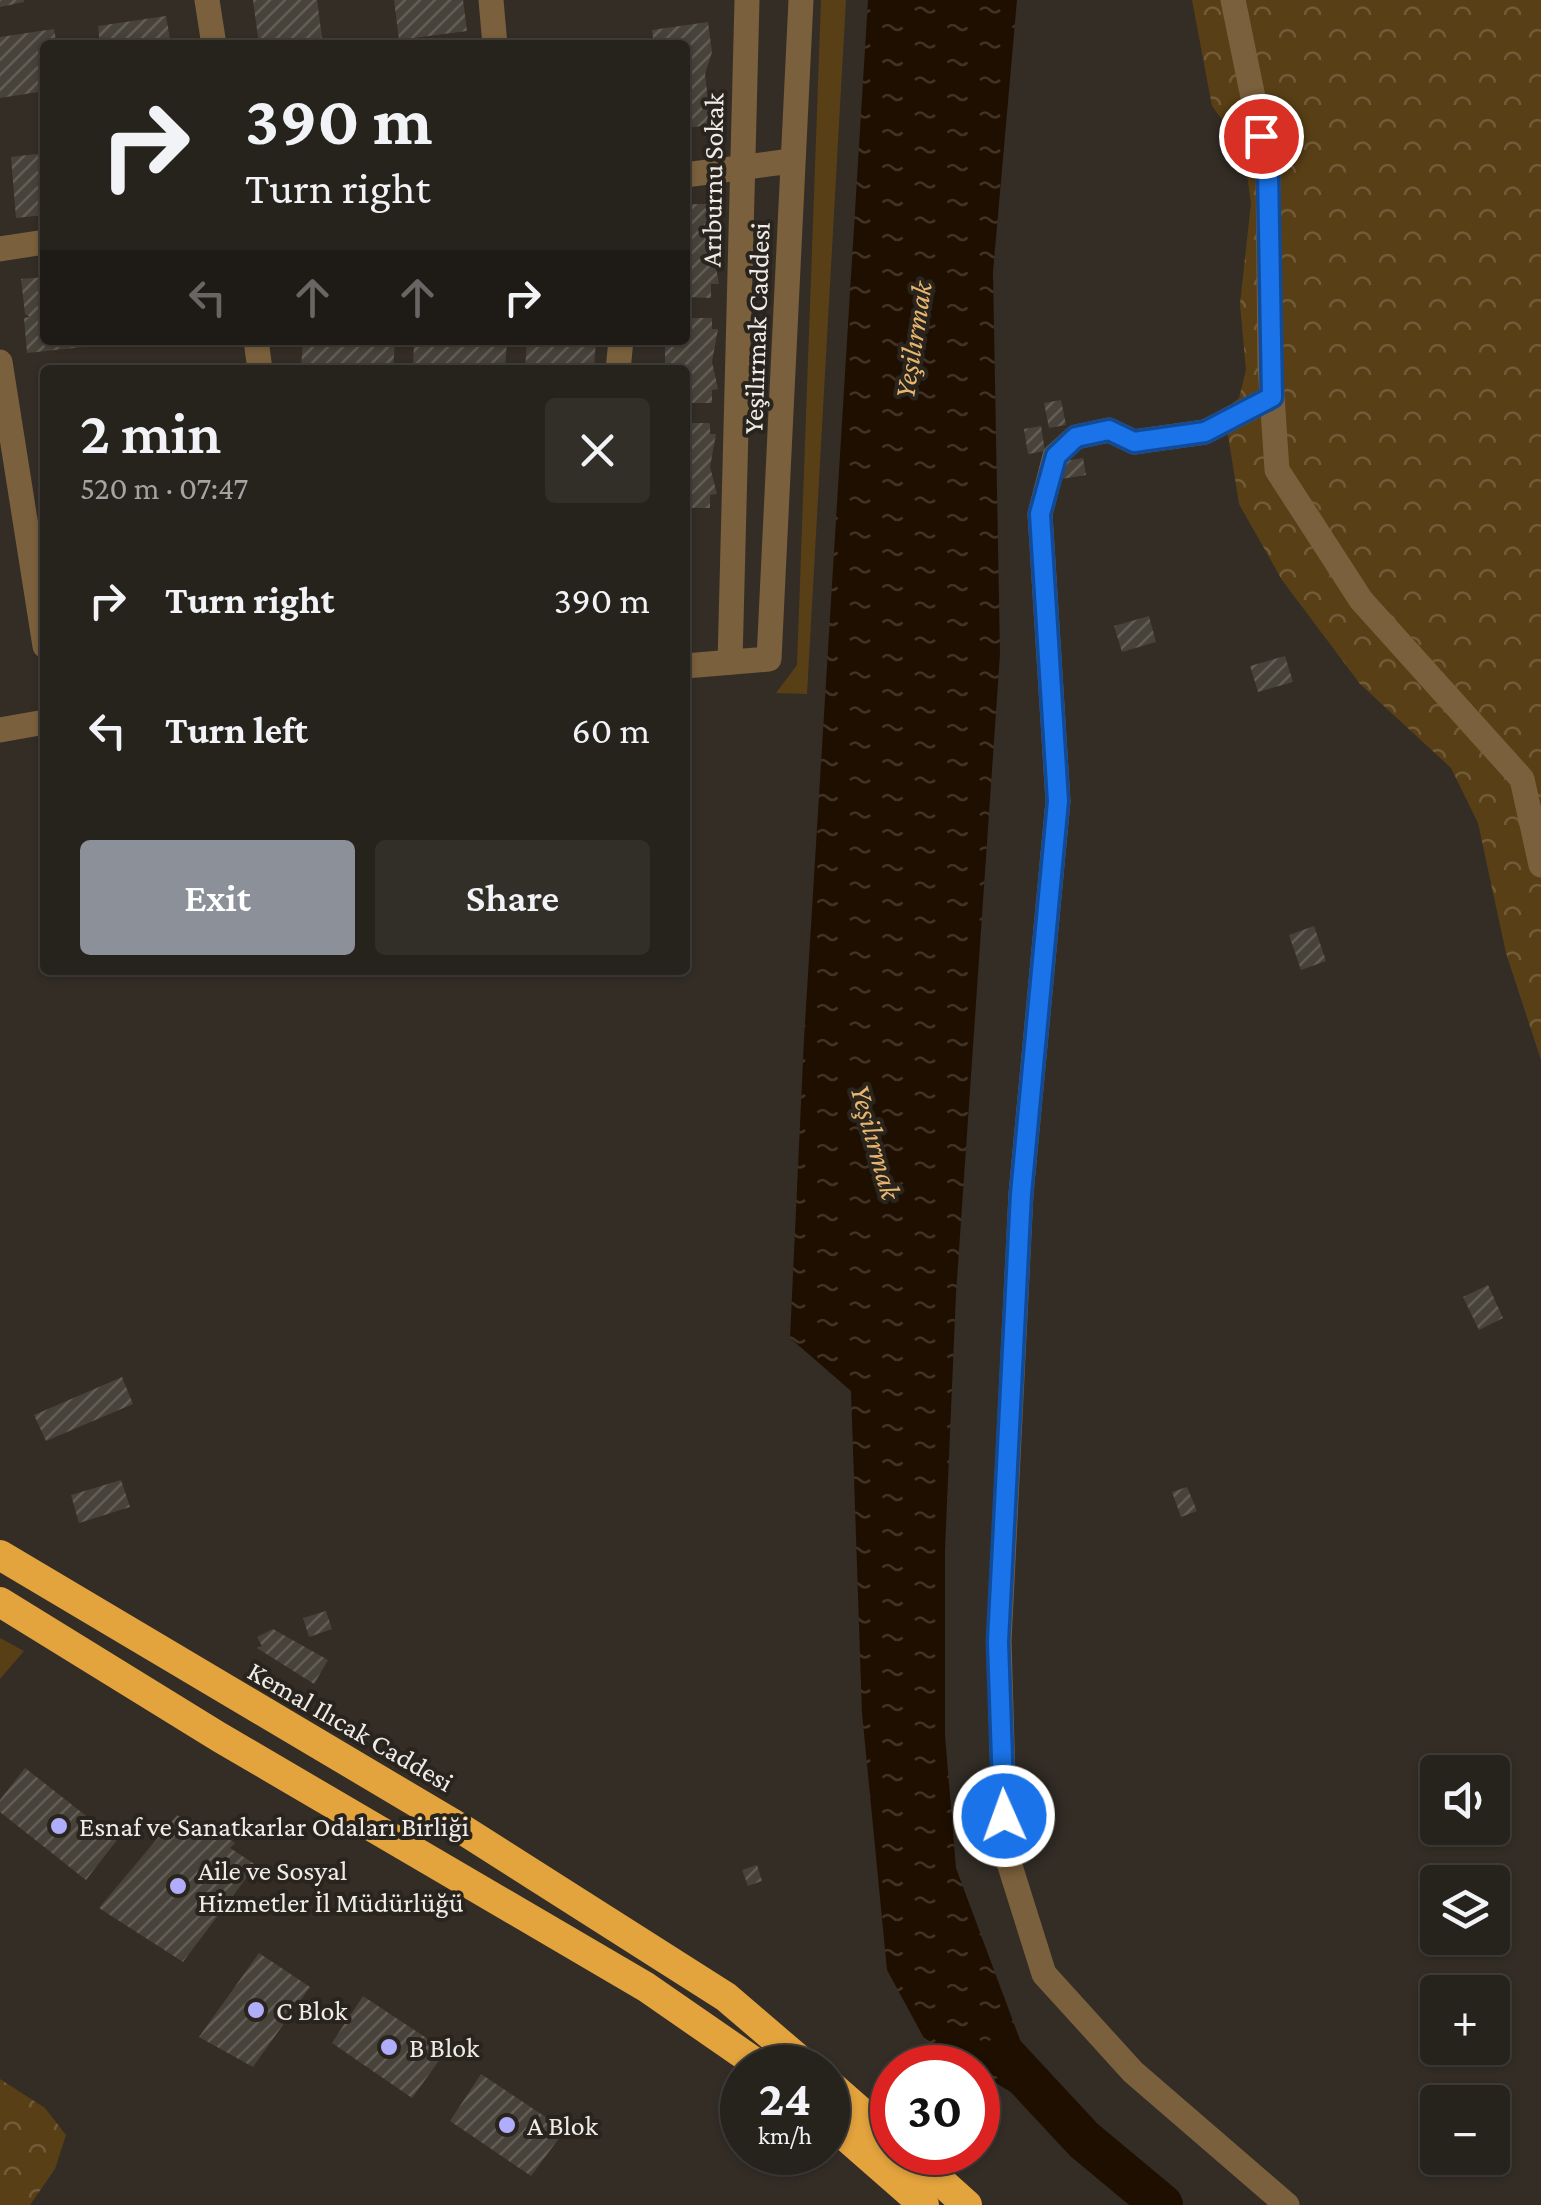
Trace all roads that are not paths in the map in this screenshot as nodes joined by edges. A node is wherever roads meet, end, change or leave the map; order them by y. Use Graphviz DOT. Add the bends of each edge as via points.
graph roads {
  1 [pos="207,0"];
  2 [pos="491,0"];
  3 [pos="747,0"];
  4 [pos="801,0"];
  5 [pos="1233,0"];
  6 [pos="213,40"];
  7 [pos="495,40"];
  8 [pos="791,162"];
  9 [pos="743,168"];
  10 [pos="690,174"];
  11 [pos="40,243"];
  12 [pos="0,248"];
  13 [pos="0,362"];
  14 [pos="1272,397"];
  15 [pos="39,573"];
  16 [pos="730,662"];
  17 [pos="690,666"];
  18 [pos="40,723"];
  19 [pos="0,730"];
  20 [pos="1541,865"];
  21 [pos="0,1556"];
  22 [pos="0,1602"];
  23 [pos="729,2045"];
  24 [pos="782,2045"];
  25 [pos="850,2103"];
  26 [pos="870,2120"];
  27 [pos="850,2140"];
  28 [pos="934,2175"];
  29 [pos="924,2205"];
  30 [pos="967,2205"];
  31 [pos="1287,2205"];
  1 -- 6 [label="street"];
  2 -- 7 [label="street"];
  3 -- 9 [label="street, Arıburnu Sokak"];
  4 -- 8 [label="street, Yeşilırmak Caddesi"];
  5 -- 14 [label="street" via="1268,170"];
  8 -- 9 [label="street"];
  8 -- 16 [label="street, Yeşilırmak Caddesi" via="769,659"];
  9 -- 10 [label="street"];
  9 -- 16 [label="street, Arıburnu Sokak"];
  11 -- 12 [label="street"];
  13 -- 15 [label="street"];
  14 -- 20 [label="street" via="1276,470 1361,600 1522,779"];
  14 -- 31 [label="street" via="1205,432 1134,442 1109,430 1076,437 1056,456 1040,514 1058,801 1021,1194 998,1642 1005,1850 1044,1974 1133,2072"];
  16 -- 17 [label="street"];
  18 -- 19 [label="street"];
  21 -- 24 [label="highway, Kemal Ilıcak Caddesi" via="482,1842 726,1997"];
  22 -- 23 [label="highway" via="218,1738 646,1987"];
  25 -- 26 [label="highway"];
  27 -- 29 [label="highway"];
  28 -- 30 [label="highway"];
}
